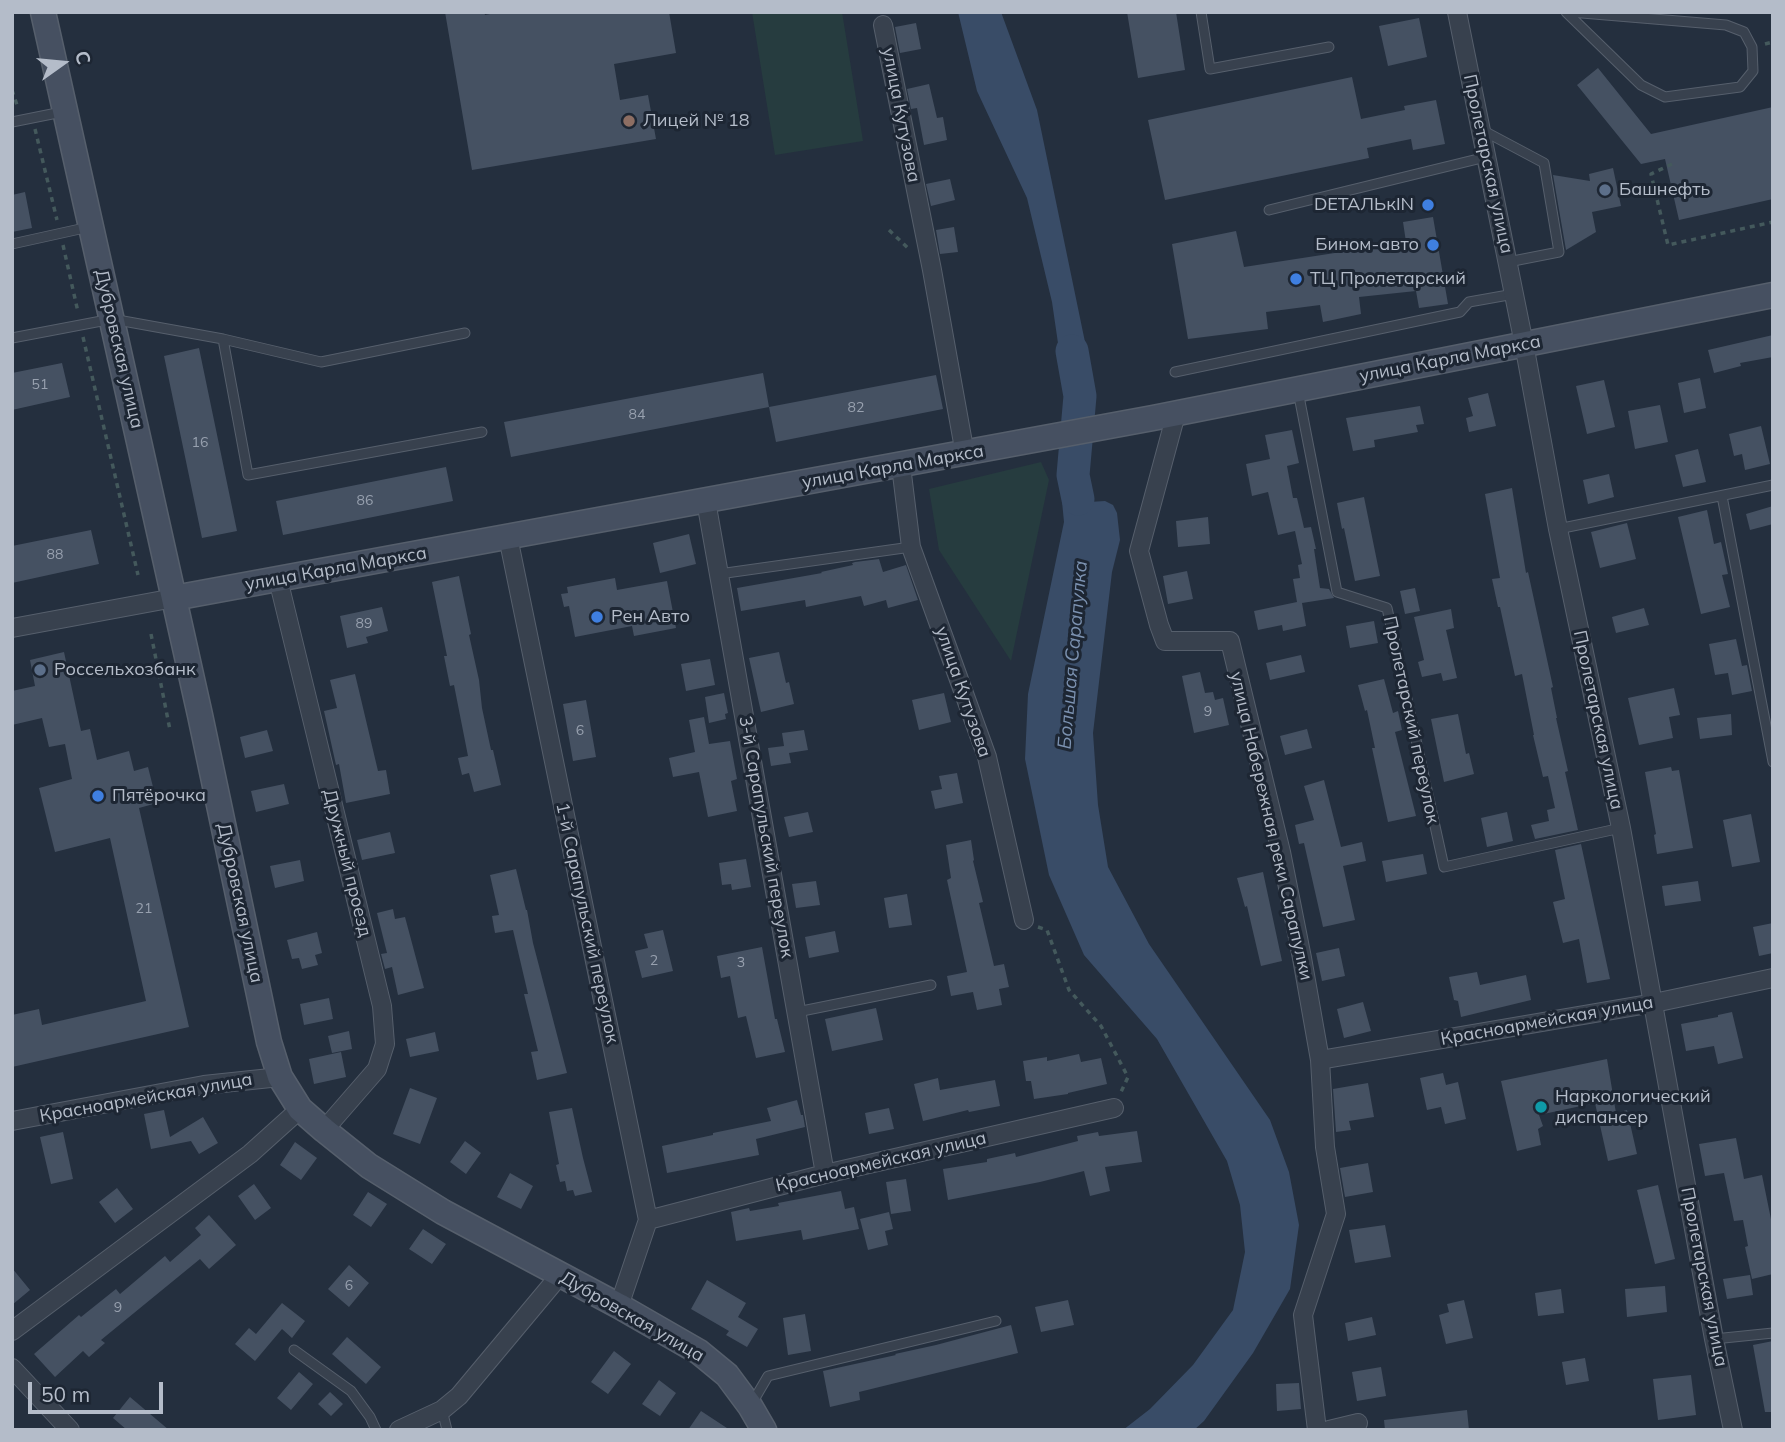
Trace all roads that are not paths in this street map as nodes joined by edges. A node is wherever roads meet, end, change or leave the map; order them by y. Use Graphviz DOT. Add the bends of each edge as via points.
graph roads {
  1 [pos="43,12"];
  2 [pos="1201,12"];
  3 [pos="1457,12"];
  4 [pos="1568,12"];
  5 [pos="883,25"];
  6 [pos="1329,47"];
  7 [pos="65,111"];
  8 [pos="12,122"];
  9 [pos="1480,129"];
  10 [pos="1486,157"];
  11 [pos="1269,211"];
  12 [pos="91,227"];
  13 [pos="12,244"];
  14 [pos="1507,262"];
  15 [pos="1514,294"];
  16 [pos="1773,295"];
  17 [pos="112,318"];
  18 [pos="465,334"];
  19 [pos="12,338"];
  20 [pos="223,340"];
  21 [pos="1524,344"];
  22 [pos="1175,372"];
  23 [pos="1298,389"];
  24 [pos="1165,416"];
  25 [pos="482,432"];
  26 [pos="965,454"];
  27 [pos="901,466"];
  28 [pos="1773,485"];
  29 [pos="1722,496"];
  30 [pos="706,501"];
  31 [pos="1558,529"];
  32 [pos="508,537"];
  33 [pos="911,547"];
  34 [pos="719,574"];
  35 [pos="278,579"];
  36 [pos="174,598"];
  37 [pos="12,628"];
  38 [pos="1773,762"];
  39 [pos="1621,828"];
  40 [pos="1024,920"];
  41 [pos="1773,978"];
  42 [pos="931,985"];
  43 [pos="1654,1003"];
  44 [pos="797,1012"];
  45 [pos="1320,1059"];
  46 [pos="280,1077"];
  47 [pos="1114,1108"];
  48 [pos="300,1109"];
  49 [pos="12,1121"];
  50 [pos="324,1130"];
  51 [pos="825,1174"];
  52 [pos="648,1220"];
  53 [pos="560,1275"];
  54 [pos="619,1306"];
  55 [pos="996,1321"];
  56 [pos="12,1331"];
  57 [pos="1773,1333"];
  58 [pos="1714,1339"];
  59 [pos="294,1350"];
  60 [pos="12,1368"];
  61 [pos="750,1406"];
  62 [pos="442,1410"];
  63 [pos="1357,1423"];
  64 [pos="70,1430"];
  65 [pos="376,1430"];
  66 [pos="400,1430"];
  67 [pos="447,1430"];
  68 [pos="764,1430"];
  69 [pos="1317,1430"];
  70 [pos="1329,1430"];
  71 [pos="1733,1430"];
  1 -- 7 [label="main road, Дубровская улица"];
  2 -- 6 [label="lane" via="1210,69"];
  3 -- 9 [label="street, Пролетарская улица"];
  4 -- 4 [label="lane" via="1726,25 1744,33 1752,47 1753,71 1740,87 1665,97 1641,85"];
  5 -- 26 [label="street, улица Кутузова"];
  7 -- 8 [label="lane"];
  7 -- 12 [label="main road, Дубровская улица"];
  9 -- 10 [label="street, Пролетарская улица"];
  9 -- 14 [label="lane" via="1544,163 1559,252"];
  10 -- 11 [label="lane"];
  10 -- 14 [label="street, Пролетарская улица"];
  12 -- 13 [label="lane"];
  12 -- 17 [label="main road, Дубровская улица"];
  14 -- 15 [label="street, Пролетарская улица"];
  15 -- 21 [label="street, Пролетарская улица"];
  15 -- 22 [label="lane" via="1469,302 1460,312"];
  16 -- 21 [label="main road, улица Карла Маркса"];
  17 -- 19 [label="lane"];
  17 -- 20 [label="lane"];
  17 -- 36 [label="main road, Дубровская улица"];
  18 -- 20 [label="lane" via="321,362"];
  20 -- 25 [label="lane" via="248,475"];
  21 -- 23 [label="main road, улица Карла Маркса"];
  21 -- 31 [label="street, Пролетарская улица"];
  23 -- 24 [label="main road, улица Карла Маркса"];
  23 -- 39 [label="lane, Пролетарский переулок" via="1336,592 1387,608 1444,867"];
  24 -- 26 [label="main road, улица Карла Маркса"];
  24 -- 45 [label="street, улица Набережная реки Сарапулки" via="1139,551 1165,641 1230,641 1281,852"];
  26 -- 27 [label="main road, улица Карла Маркса"];
  27 -- 30 [label="main road, улица Карла Маркса"];
  27 -- 33 [label="street, улица Кутузова"];
  28 -- 29 [label="lane"];
  29 -- 31 [label="lane"];
  29 -- 38 [label="lane"];
  30 -- 32 [label="main road, улица Карла Маркса"];
  30 -- 34 [label="street, 3-й Сарапульский переулок"];
  31 -- 39 [label="street, Пролетарская улица"];
  32 -- 35 [label="main road, улица Карла Маркса"];
  32 -- 52 [label="street, 1-й Сарапульский переулок"];
  33 -- 34 [label="lane"];
  33 -- 40 [label="street, улица Кутузова" via="987,757"];
  34 -- 44 [label="street, 3-й Сарапульский переулок"];
  35 -- 36 [label="main road, улица Карла Маркса"];
  35 -- 50 [label="street, Дружный проезд" via="382,1006 385,1044 377,1069"];
  36 -- 37 [label="street, улица Карла Маркса"];
  36 -- 46 [label="main road, Дубровская улица"];
  39 -- 43 [label="street, Пролетарская улица"];
  41 -- 43 [label="street, Красноармейская улица"];
  42 -- 44 [label="lane"];
  43 -- 45 [label="street, Красноармейская улица"];
  43 -- 58 [label="street, Пролетарская улица"];
  44 -- 51 [label="street, 3-й Сарапульский переулок"];
  45 -- 69 [label="street, улица Набережная реки Сарапулки" via="1325,1147 1336,1214 1303,1315"];
  46 -- 48 [label="main road, Дубровская улица"];
  46 -- 49 [label="street, Красноармейская улица" via="204,1085"];
  47 -- 51 [label="street, Красноармейская улица"];
  48 -- 50 [label="main road, Дубровская улица"];
  48 -- 56 [label="street" via="250,1154"];
  50 -- 53 [label="main road, Дубровская улица" via="369,1166 432,1205"];
  51 -- 52 [label="street, Красноармейская улица"];
  52 -- 54 [label="street"];
  53 -- 54 [label="main road, Дубровская улица"];
  53 -- 62 [label="street"];
  54 -- 61 [label="main road, Дубровская улица" via="699,1352 727,1375"];
  55 -- 61 [label="lane" via="768,1376"];
  57 -- 58 [label="lane"];
  58 -- 71 [label="street, Пролетарская улица"];
  59 -- 65 [label="lane" via="351,1391"];
  60 -- 64 [label="street"];
  61 -- 68 [label="main road, Дубровская улица"];
  62 -- 66 [label="street"];
  62 -- 67 [label="lane"];
  63 -- 70 [label="street"];
}
